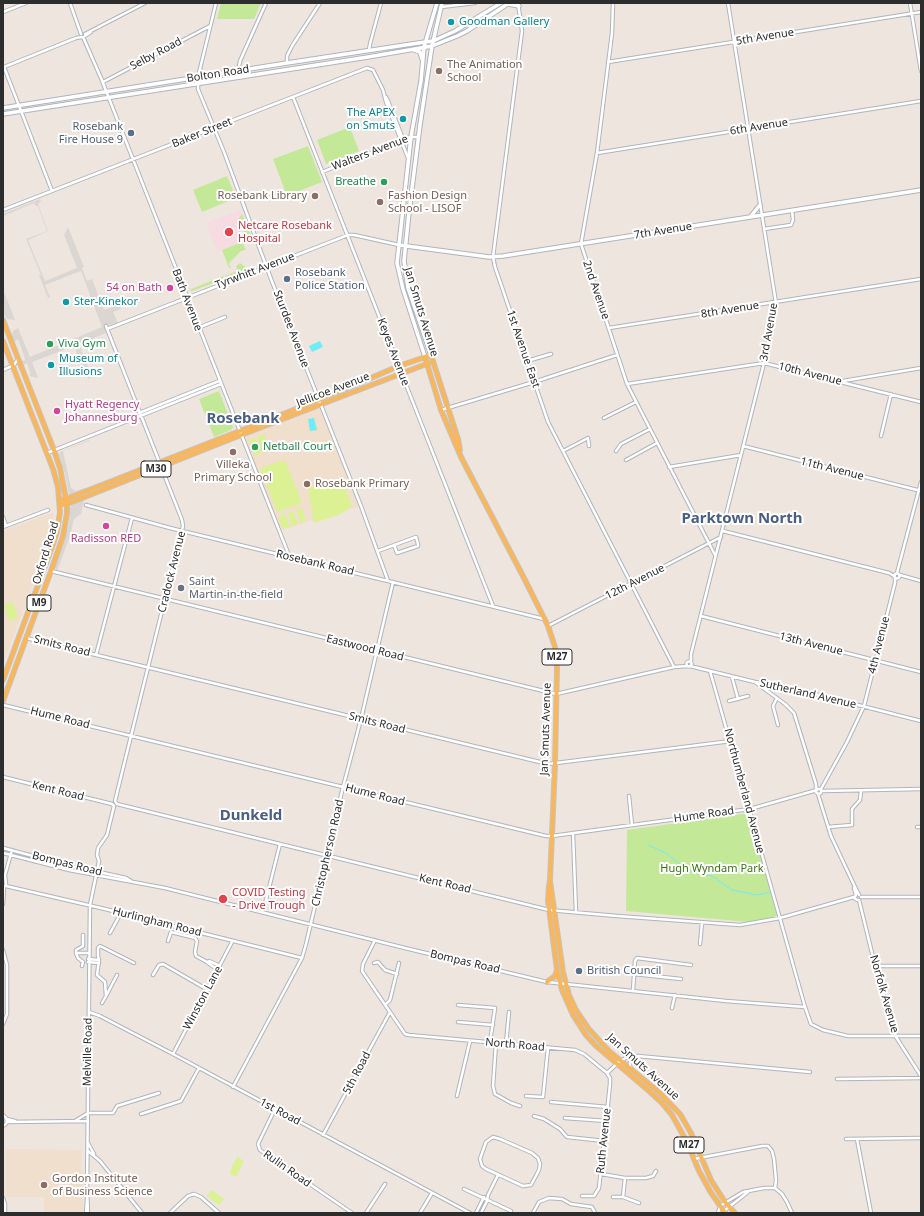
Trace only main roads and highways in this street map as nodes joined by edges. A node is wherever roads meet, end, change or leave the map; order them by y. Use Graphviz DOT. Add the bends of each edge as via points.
graph roads {
  1 [pos="436,3"];
  2 [pos="494,3"];
  3 [pos="501,3"];
  4 [pos="509,3"];
  5 [pos="441,5"];
  6 [pos="518,5"];
  7 [pos="487,11"];
  8 [pos="436,25"];
  9 [pos="444,36"];
  10 [pos="433,41"];
  11 [pos="425,42"];
  12 [pos="432,46"];
  13 [pos="424,47"];
  14 [pos="413,50"];
  15 [pos="422,62"];
  16 [pos="3,108"];
  17 [pos="3,114"];
  18 [pos="921,190"];
  19 [pos="760,205"];
  20 [pos="750,217"];
  21 [pos="398,245"];
  22 [pos="405,246"];
  23 [pos="3,320"];
  24 [pos="3,341"];
  25 [pos="431,355"];
  26 [pos="425,357"];
  27 [pos="434,362"];
  28 [pos="428,364"];
  29 [pos="240,433"];
  30 [pos="460,457"];
  31 [pos="67,501"];
  32 [pos="60,502"];
  33 [pos="44,568"];
  34 [pos="51,571"];
  35 [pos="20,635"];
  36 [pos="26,638"];
  37 [pos="3,680"];
  38 [pos="3,701"];
  39 [pos="551,910"];
  40 [pos="557,970"];
  41 [pos="547,982"];
  42 [pos="618,1062"];
  43 [pos="729,1207"];
  44 [pos="724,1212"];
  45 [pos="731,1213"];
  46 [pos="735,1213"];
  1 -- 11 [label="main road, Jan Smuts Avenue / M27"];
  2 -- 7 [label="main road"];
  3 -- 7 [label="main road"];
  4 -- 6 [label="main road"];
  4 -- 12 [label="main road, Bolton Road" via="467,31"];
  5 -- 8 [label="main road, Jan Smuts Avenue / M27"];
  7 -- 9 [label="main road, Bolton Road"];
  8 -- 9 [label="main road" via="439,34"];
  8 -- 10 [label="main road, Jan Smuts Avenue / M27"];
  9 -- 10 [label="main road, Bolton Road"];
  10 -- 11 [label="main road, Bolton Road"];
  10 -- 12 [label="main road, Jan Smuts Avenue / M27"];
  11 -- 13 [label="main road, Jan Smuts Avenue / M27"];
  11 -- 16 [label="main road, Bolton Road"];
  12 -- 13 [label="main road, Bolton Road"];
  12 -- 22 [label="main road, Jan Smuts Avenue / M27"];
  13 -- 14 [label="main road, Bolton Road"];
  13 -- 15 [label="main road, Jan Smuts Avenue / M27"];
  14 -- 15 [label="main road" via="420,52"];
  14 -- 17 [label="main road, Bolton Road"];
  15 -- 21 [label="main road, Jan Smuts Avenue / M27"];
  18 -- 20 [label="main road, 7th Avenue"];
  19 -- 20 [label="main road"];
  20 -- 22 [label="main road, 7th Avenue" via="493,257"];
  21 -- 22 [label="main road, Tyrwhitt Avenue"];
  21 -- 26 [label="main road, Jan Smuts Avenue / M27" via="397,263 401,281"];
  22 -- 25 [label="main road, Jan Smuts Avenue / M27" via="404,261 408,288"];
  23 -- 31 [label="main road, Oxford Road / M9" via="54,450"];
  24 -- 32 [label="main road, Oxford Road / M9" via="47,453 56,479"];
  25 -- 26 [label="main road, Jellicoe Avenue / M30"];
  25 -- 27 [label="main road, Jan Smuts Avenue / M27"];
  26 -- 28 [label="main road, Jan Smuts Avenue / M27"];
  26 -- 29 [label="main road, Jellicoe Avenue / M30"];
  27 -- 28 [label="main road, Jellicoe Avenue / M30"];
  27 -- 30 [label="main road, Jan Smuts Avenue / M27" via="458,439"];
  28 -- 29 [label="main road, Jellicoe Avenue / M30"];
  28 -- 30 [label="main road, Jan Smuts Avenue / M27"];
  29 -- 31 [label="main road, Jellicoe Avenue / M30"];
  30 -- 39 [label="main road, Jan Smuts Avenue / M27" via="548,626 557,657"];
  31 -- 32 [label="main road, Jellicoe Avenue / M30"];
  31 -- 34 [label="main road, Oxford Road / M9" via="63,536"];
  32 -- 33 [label="main road, Oxford Road / M9" via="57,532"];
  33 -- 34 [label="main road"];
  33 -- 35 [label="main road, Oxford Road / M9"];
  34 -- 36 [label="main road, Oxford Road / M9"];
  35 -- 36 [label="main road"];
  35 -- 37 [label="main road, Oxford Road / M9"];
  36 -- 38 [label="main road, Oxford Road / M9"];
  39 -- 40 [label="main road, Jan Smuts Avenue / M27"];
  39 -- 42 [label="main road, Jan Smuts Avenue / M27" via="572,1002 588,1028"];
  40 -- 41 [label="main road" via="555,976"];
  40 -- 42 [label="main road, Jan Smuts Avenue / M27" via="573,1015 586,1035 602,1053"];
  42 -- 43 [label="main road, Jan Smuts Avenue / M27" via="630,1068 660,1093 680,1114 711,1180"];
  42 -- 44 [label="main road, Jan Smuts Avenue / M27" via="668,1110 680,1128 707,1186"];
  43 -- 45 [label="main road"];
  43 -- 46 [label="main road, Jan Smuts Avenue / M27"];
}
